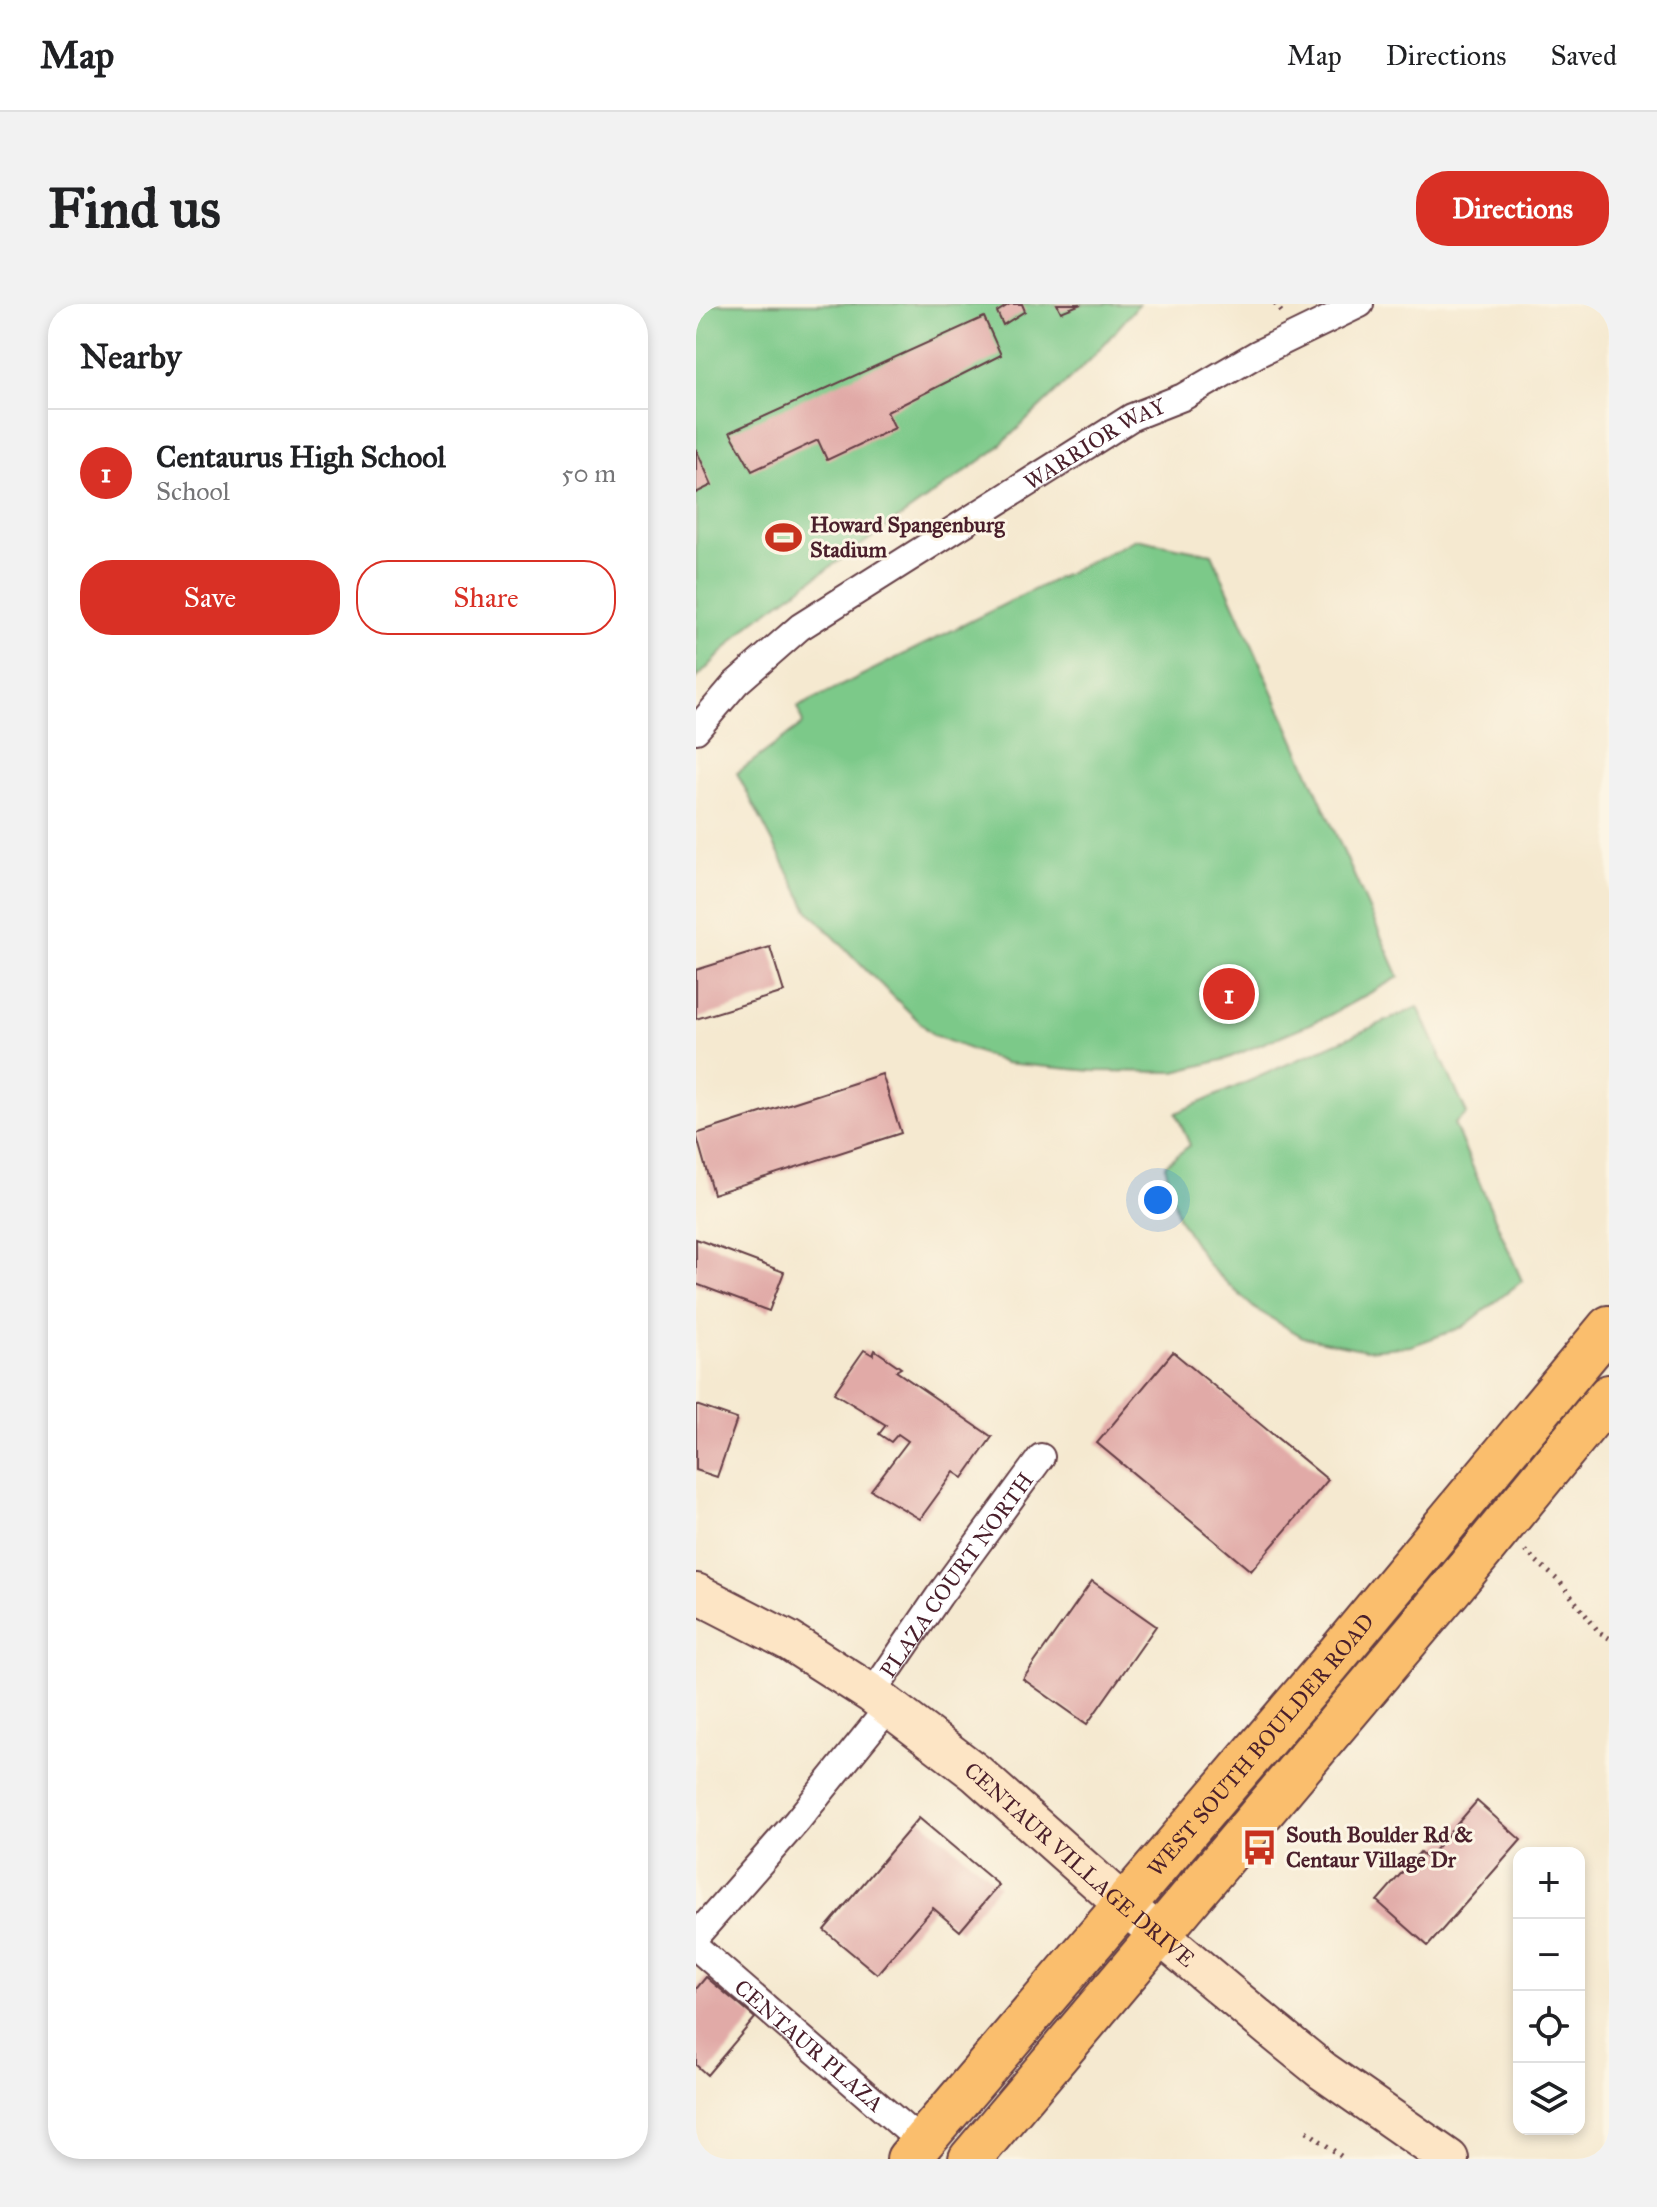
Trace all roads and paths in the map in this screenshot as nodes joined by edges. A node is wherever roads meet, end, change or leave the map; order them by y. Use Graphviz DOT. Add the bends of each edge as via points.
graph roads {
  1 [pos="1360,304"];
  2 [pos="696,730"];
  3 [pos="1609,1327"];
  4 [pos="1609,1396"];
  5 [pos="1041,1457"];
  6 [pos="1500,1529"];
  7 [pos="696,1593"];
  8 [pos="1609,1638"];
  9 [pos="880,1701"];
  10 [pos="1124,1905"];
  11 [pos="696,1936"];
  12 [pos="1160,1936"];
  13 [pos="696,1947"];
  14 [pos="1307,2131"];
  15 [pos="915,2151"];
  16 [pos="970,2159"];
  17 [pos="1345,2159"];
  18 [pos="1449,2159"];
  1 -- 2 [label="street, WARRIOR WAY" via="1183,397 1132,417 800,627 736,683"];
  3 -- 10 [label="main road, WEST SOUTH BOULDER ROAD"];
  4 -- 6 [label="main road"];
  5 -- 9 [label="street, PLAZA COURT NORTH" via="939,1596"];
  6 -- 8 [label="path" via="1560,1582"];
  6 -- 12 [label="main road"];
  7 -- 9 [label="street, CENTAUR VILLAGE DRIVE" via="789,1641"];
  9 -- 10 [label="street, CENTAUR VILLAGE DRIVE" via="976,1773"];
  9 -- 11 [label="street" via="797,1821"];
  10 -- 12 [label="street, CENTAUR VILLAGE DRIVE"];
  10 -- 15 [label="main road, WEST SOUTH BOULDER ROAD"];
  12 -- 16 [label="main road"];
  12 -- 18 [label="street, CENTAUR VILLAGE DRIVE" via="1323,2071"];
  13 -- 15 [label="street, CENTAUR PLAZA"];
  14 -- 17 [label="path"];
}
